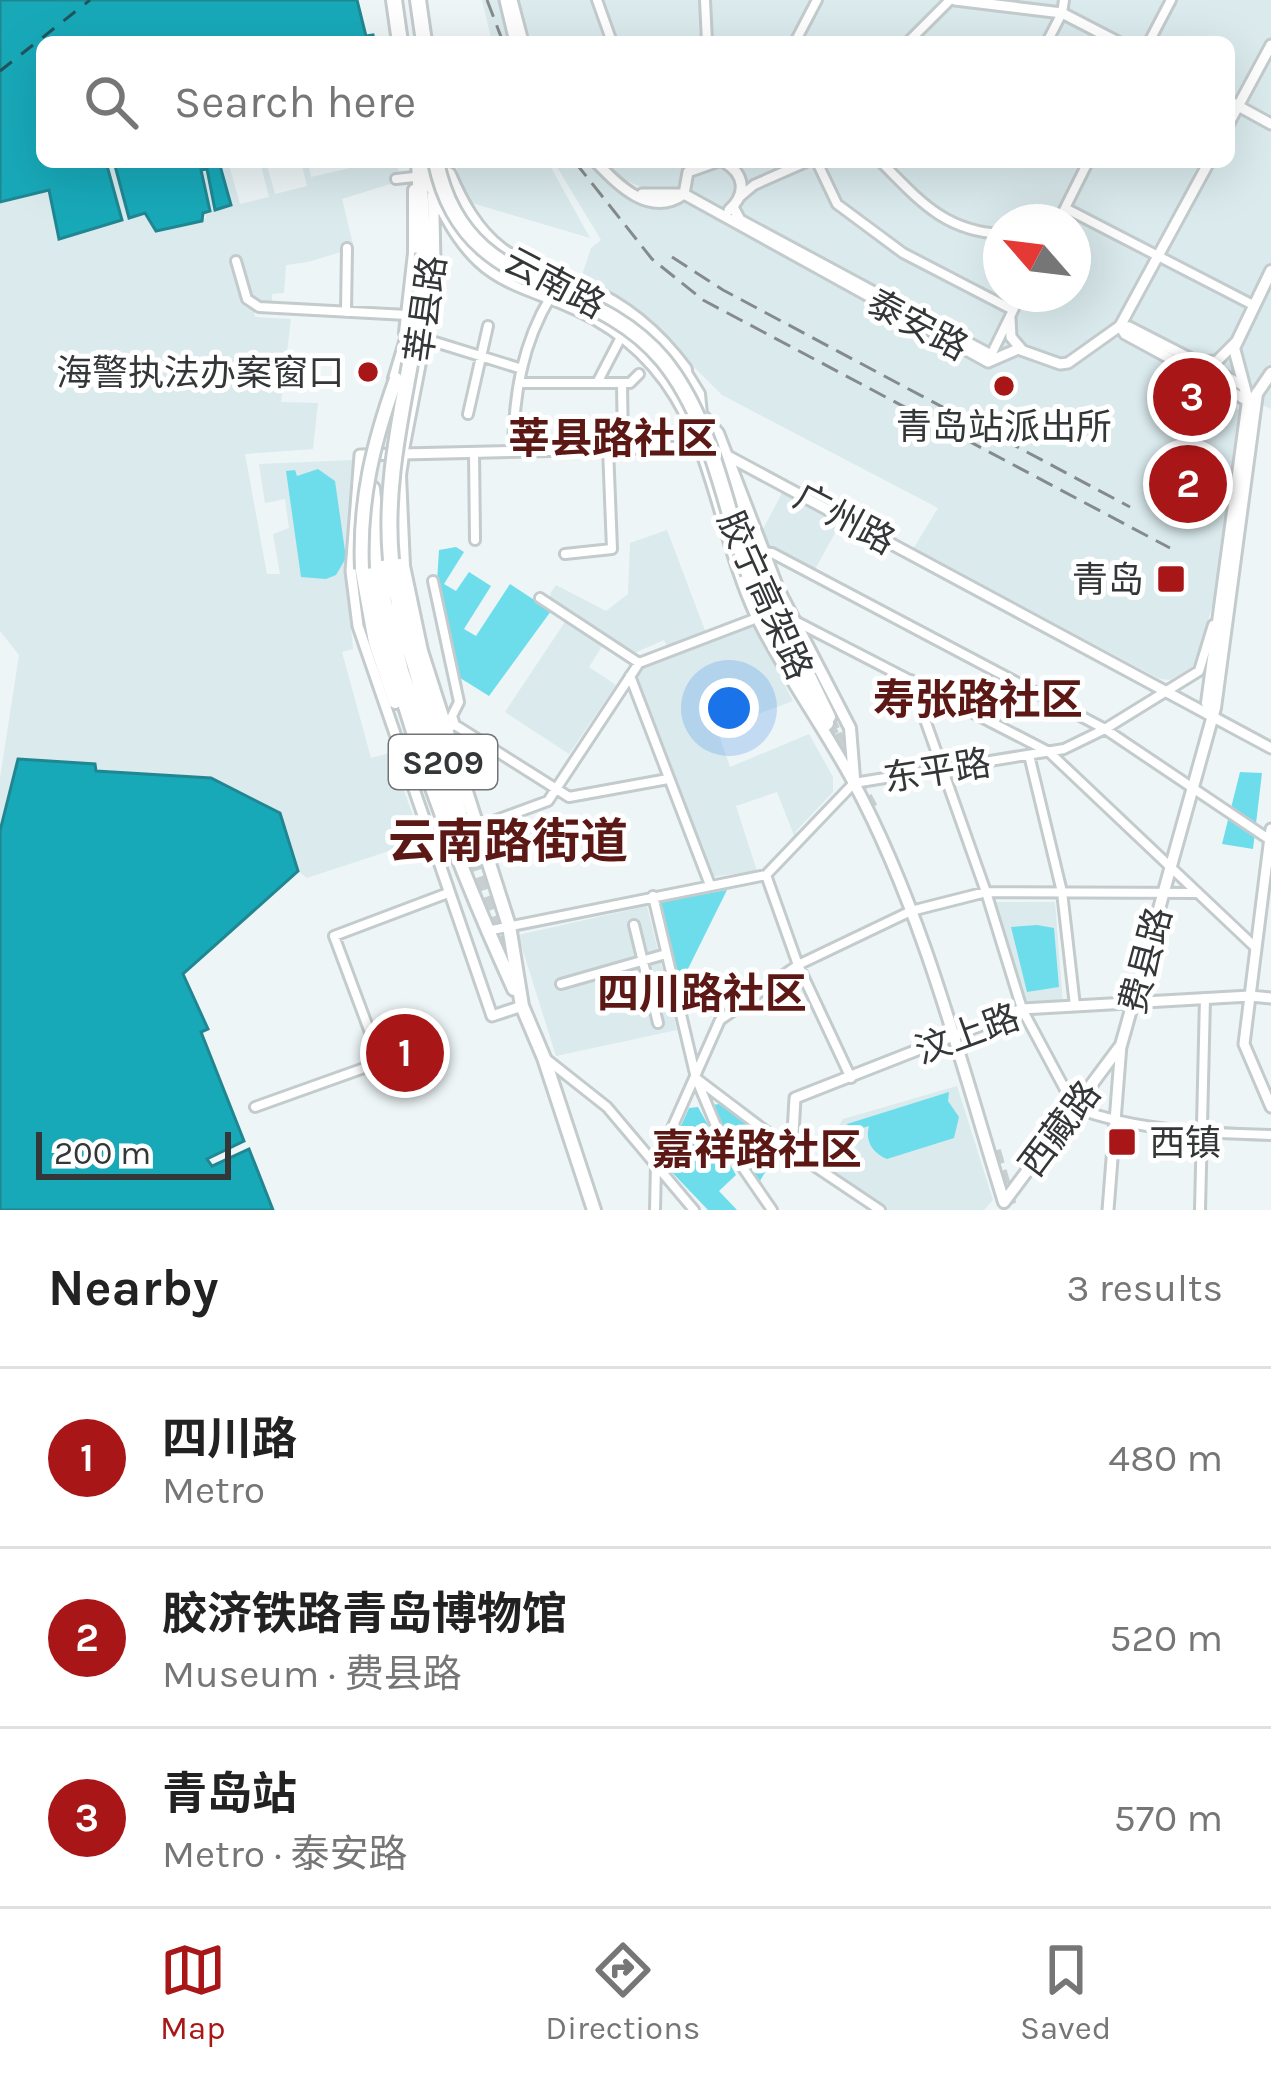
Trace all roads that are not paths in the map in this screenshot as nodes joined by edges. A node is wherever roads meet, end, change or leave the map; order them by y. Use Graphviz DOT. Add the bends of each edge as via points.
graph roads {
  1 [pos="395,0"];
  2 [pos="422,0"];
  3 [pos="508,0"];
  4 [pos="597,0"];
  5 [pos="705,0"];
  6 [pos="817,0"];
  7 [pos="953,0"];
  8 [pos="1064,0"];
  9 [pos="1171,0"];
  10 [pos="1062,13"];
  11 [pos="399,36"];
  12 [pos="425,36"];
  13 [pos="517,36"];
  14 [pos="610,36"];
  15 [pos="707,36"];
  16 [pos="798,36"];
  17 [pos="914,36"];
  18 [pos="1049,36"];
  19 [pos="1106,36"];
  20 [pos="1152,36"];
  21 [pos="1271,45"];
  22 [pos="1235,101"];
  23 [pos="1235,105"];
  24 [pos="1271,124"];
  25 [pos="416,168"];
  26 [pos="418,168"];
  27 [pos="418,168"];
  28 [pos="419,168"];
  29 [pos="442,168"];
  30 [pos="444,168"];
  31 [pos="444,168"];
  32 [pos="444,168"];
  33 [pos="608,168"];
  34 [pos="685,168"];
  35 [pos="727,168"];
  36 [pos="790,168"];
  37 [pos="820,168"];
  38 [pos="887,168"];
  39 [pos="1084,168"];
  40 [pos="1205,168"];
  41 [pos="396,179"];
  42 [pos="748,184"];
  43 [pos="433,190"];
  44 [pos="684,194"];
  45 [pos="1067,204"];
  46 [pos="733,207"];
  47 [pos="718,212"];
  48 [pos="1091,222"];
  49 [pos="983,233"];
  50 [pos="461,240"];
  51 [pos="346,248"];
  52 [pos="430,250"];
  53 [pos="1159,257"];
  54 [pos="236,261"];
  55 [pos="1271,271"];
  56 [pos="557,285"];
  57 [pos="550,298"];
  58 [pos="1253,305"];
  59 [pos="346,312"];
  60 [pos="1011,314"];
  61 [pos="407,315"];
  62 [pos="488,326"];
  63 [pos="1120,326"];
  64 [pos="622,334"];
  65 [pos="435,342"];
  66 [pos="1235,343"];
  67 [pos="1022,350"];
  68 [pos="481,358"];
  69 [pos="990,358"];
  70 [pos="1196,362"];
  71 [pos="522,369"];
  72 [pos="684,370"];
  73 [pos="1271,373"];
  74 [pos="639,374"];
  75 [pos="396,379"];
  76 [pos="519,383"];
  77 [pos="597,383"];
  78 [pos="622,383"];
  79 [pos="1251,394"];
  80 [pos="1271,400"];
  81 [pos="468,414"];
  82 [pos="701,417"];
  83 [pos="405,432"];
  84 [pos="608,448"];
  85 [pos="623,448"];
  86 [pos="698,448"];
  87 [pos="513,450"];
  88 [pos="474,452"];
  89 [pos="378,453"];
  90 [pos="723,454"];
  91 [pos="402,455"];
  92 [pos="422,455"];
  93 [pos="372,489"];
  94 [pos="475,540"];
  95 [pos="762,552"];
  96 [pos="565,554"];
  97 [pos="433,581"];
  98 [pos="540,598"];
  99 [pos="1221,607"];
  100 [pos="758,618"];
  101 [pos="793,620"];
  102 [pos="639,663"];
  103 [pos="630,676"];
  104 [pos="911,680"];
  105 [pos="1168,692"];
  106 [pos="1212,716"];
  107 [pos="829,722"];
  108 [pos="450,726"];
  109 [pos="1105,730"];
  110 [pos="1271,748"];
  111 [pos="1049,752"];
  112 [pos="1029,755"];
  113 [pos="420,758"];
  114 [pos="940,769"];
  115 [pos="668,779"];
  116 [pos="854,783"];
  117 [pos="1193,786"];
  118 [pos="556,789"];
  119 [pos="480,826"];
  120 [pos="1270,836"];
  121 [pos="1170,866"];
  122 [pos="766,875"];
  123 [pos="710,884"];
  124 [pos="986,892"];
  125 [pos="1062,892"];
  126 [pos="1163,892"];
  127 [pos="448,893"];
  128 [pos="1198,893"];
  129 [pos="653,896"];
  130 [pos="910,911"];
  131 [pos="634,925"];
  132 [pos="509,926"];
  133 [pos="487,931"];
  134 [pos="1255,946"];
  135 [pos="666,954"];
  136 [pos="643,960"];
  137 [pos="798,965"];
  138 [pos="561,984"];
  139 [pos="1250,996"];
  140 [pos="1205,998"];
  141 [pos="1271,998"];
  142 [pos="1133,1001"];
  143 [pos="522,1006"];
  144 [pos="1076,1006"];
  145 [pos="1022,1009"];
  146 [pos="658,1023"];
  147 [pos="952,1034"];
  148 [pos="1121,1045"];
  149 [pos="544,1058"];
  150 [pos="696,1078"];
  151 [pos="851,1078"];
  152 [pos="255,1107"];
  153 [pos="1271,1107"];
  154 [pos="1075,1108"];
  155 [pos="1117,1123"];
  156 [pos="1202,1133"];
  157 [pos="1271,1135"];
  158 [pos="792,1151"];
  159 [pos="656,1164"];
  160 [pos="1002,1207"];
  161 [pos="594,1210"];
  162 [pos="655,1210"];
  163 [pos="694,1210"];
  164 [pos="772,1210"];
  165 [pos="880,1210"];
  166 [pos="1108,1210"];
  167 [pos="1200,1210"];
  1 -- 11 [label="highway"];
  2 -- 12 [label="highway"];
  3 -- 13 [label="street"];
  4 -- 14 [label="street"];
  5 -- 15 [label="street"];
  6 -- 16 [label="street"];
  7 -- 10 [label="street"];
  7 -- 17 [label="street"];
  8 -- 10 [label="street"];
  9 -- 20 [label="street"];
  10 -- 18 [label="street"];
  10 -- 19 [label="street"];
  21 -- 22 [label="street"];
  23 -- 24 [label="street"];
  25 -- 41 [label="street"];
  26 -- 52 [label="highway"];
  27 -- 61 [label="main road, 莘县路"];
  28 -- 43 [label="main road"];
  29 -- 43 [label="main road, 莘县路"];
  30 -- 56 [label="main road, 云南路" via="481,241"];
  31 -- 72 [label="highway, bridge" via="461,204 499,249 640,322"];
  32 -- 107 [label="highway, 胶宁高架路, bridge" via="453,212 481,248 517,274 610,315 670,370 698,420 749,574"];
  33 -- 44 [label="street, 泰安路" via="643,194"];
  34 -- 44 [label="street"];
  35 -- 42 [label="street"];
  36 -- 42 [label="street"];
  37 -- 60 [label="street" via="837,204 903,253"];
  38 -- 49 [label="street" via="927,208"];
  39 -- 45 [label="street"];
  40 -- 53 [label="street"];
  42 -- 46 [label="street"];
  43 -- 50 [label="main road"];
  43 -- 52 [label="main road, 莘县路"];
  44 -- 47 [label="street, 泰安路"];
  46 -- 47 [label="street"];
  46 -- 69 [label="street, 泰安路" via="740,220"];
  47 -- 69 [label="street, 泰安路"];
  48 -- 53 [label="street"];
  50 -- 52 [label="main road" via="447,238"];
  50 -- 57 [label="main road, 云南路" via="499,275"];
  51 -- 59 [label="street"];
  52 -- 75 [label="highway, bridge"];
  52 -- 83 [label="main road, 莘县路" via="435,285"];
  52 -- 93 [label="highway, S209, bridge" via="390,471 391,560 470,858 400,671"];
  53 -- 58 [label="street"];
  53 -- 63 [label="street"];
  54 -- 59 [label="street" via="247,299 259,307"];
  55 -- 58 [label="main road"];
  56 -- 57 [label="street"];
  56 -- 82 [label="main road, 云南路" via="643,334 682,379"];
  57 -- 64 [label="main road, 云南路"];
  57 -- 71 [label="street"];
  58 -- 66 [label="main road"];
  59 -- 61 [label="street"];
  60 -- 67 [label="street" via="1010,337"];
  60 -- 69 [label="street"];
  61 -- 89 [label="main road, 莘县路"];
  62 -- 68 [label="street"];
  63 -- 67 [label="street, 泰安路" via="1065,363"];
  63 -- 70 [label="street"];
  63 -- 79 [label="street"];
  64 -- 77 [label="street"];
  64 -- 86 [label="main road, 云南路" via="679,400"];
  65 -- 68 [label="street"];
  66 -- 70 [label="street" via="1217,361"];
  66 -- 79 [label="main road"];
  67 -- 69 [label="street, 泰安路"];
  68 -- 71 [label="street"];
  68 -- 81 [label="street"];
  70 -- 79 [label="street"];
  71 -- 76 [label="street"];
  72 -- 82 [label="main road"];
  73 -- 79 [label="main road"];
  74 -- 78 [label="street"];
  75 -- 113 [label="main road, bridge" via="368,466 362,569 380,657"];
  76 -- 77 [label="street"];
  76 -- 87 [label="street"];
  77 -- 78 [label="street"];
  78 -- 85 [label="street"];
  79 -- 80 [label="main road"];
  79 -- 99 [label="main road, 费县路"];
  79 -- 106 [label="main road, 费县路"];
  82 -- 90 [label="main road"];
  83 -- 91 [label="main road, 莘县路"];
  83 -- 92 [label="street"];
  84 -- 85 [label="street, 广州路"];
  84 -- 87 [label="street, 广州路"];
  84 -- 96 [label="street" via="612,549"];
  85 -- 86 [label="street, 广州路"];
  86 -- 90 [label="street, 广州路"];
  86 -- 100 [label="main road, 云南路"];
  87 -- 88 [label="street, 广州路"];
  88 -- 92 [label="street, 广州路"];
  88 -- 94 [label="street"];
  89 -- 91 [label="street, 广州路"];
  89 -- 93 [label="main road"];
  89 -- 127 [label="street, 广州路" via="360,455 353,606"];
  90 -- 95 [label="main road, 云南路"];
  90 -- 105 [label="street, 广州路"];
  90 -- 107 [label="main road" via="755,562"];
  91 -- 92 [label="street, 广州路"];
  91 -- 108 [label="main road" via="403,566 421,651"];
  93 -- 113 [label="main road" via="370,573"];
  95 -- 101 [label="main road, 云南路"];
  95 -- 109 [label="street"];
  97 -- 108 [label="street" via="459,702"];
  98 -- 102 [label="street"];
  99 -- 105 [label="street, 东平路" via="1198,671"];
  99 -- 106 [label="main road, 费县路"];
  100 -- 102 [label="street"];
  100 -- 116 [label="main road, 云南路"];
  101 -- 104 [label="street"];
  101 -- 116 [label="main road, 云南路" via="850,728"];
  102 -- 103 [label="street"];
  103 -- 115 [label="street"];
  103 -- 118 [label="street"];
  104 -- 111 [label="street"];
  104 -- 114 [label="street"];
  105 -- 106 [label="street, 广州路"];
  105 -- 109 [label="street, 东平路"];
  106 -- 110 [label="street, 广州路"];
  106 -- 117 [label="main road, 费县路"];
  108 -- 118 [label="street"];
  108 -- 119 [label="main road"];
  109 -- 111 [label="street, 东平路"];
  109 -- 117 [label="street"];
  111 -- 112 [label="street, 东平路"];
  111 -- 121 [label="street"];
  112 -- 114 [label="street, 东平路"];
  112 -- 125 [label="street"];
  113 -- 133 [label="main road"];
  114 -- 116 [label="street, 东平路"];
  114 -- 124 [label="street"];
  115 -- 118 [label="street" via="569,797"];
  115 -- 123 [label="street"];
  116 -- 122 [label="street, 东平路"];
  116 -- 130 [label="main road, 云南路"];
  117 -- 120 [label="street"];
  117 -- 121 [label="main road, 费县路"];
  118 -- 119 [label="street" via="548,801"];
  119 -- 132 [label="main road"];
  120 -- 134 [label="street"];
  121 -- 126 [label="main road, 费县路"];
  121 -- 128 [label="street"];
  122 -- 123 [label="street"];
  122 -- 137 [label="street"];
  123 -- 129 [label="street"];
  124 -- 125 [label="street"];
  124 -- 130 [label="street"];
  124 -- 145 [label="street"];
  125 -- 126 [label="street"];
  125 -- 144 [label="street"];
  126 -- 128 [label="street"];
  126 -- 142 [label="main road, 费县路"];
  127 -- 143 [label="street" via="492,1016"];
  127 -- 152 [label="street" via="334,936 381,1062"];
  128 -- 134 [label="street"];
  129 -- 132 [label="street"];
  129 -- 135 [label="street"];
  130 -- 137 [label="street"];
  130 -- 147 [label="main road, 云南路"];
  131 -- 136 [label="street"];
  132 -- 133 [label="street"];
  132 -- 143 [label="main road"];
  133 -- 143 [label="main road"];
  134 -- 139 [label="street"];
  135 -- 136 [label="street"];
  135 -- 150 [label="street"];
  136 -- 138 [label="street"];
  136 -- 146 [label="street"];
  137 -- 150 [label="street" via="726,1013"];
  137 -- 151 [label="street"];
  139 -- 140 [label="street, 汶上路"];
  139 -- 141 [label="street, 汶上路"];
  139 -- 153 [label="street" via="1244,1044"];
  140 -- 142 [label="street, 汶上路"];
  140 -- 156 [label="street"];
  142 -- 144 [label="street, 汶上路"];
  142 -- 148 [label="main road, 费县路"];
  143 -- 149 [label="main road"];
  144 -- 145 [label="street, 汶上路"];
  145 -- 147 [label="street, 汶上路"];
  145 -- 154 [label="street"];
  147 -- 151 [label="street, 汶上路"];
  147 -- 160 [label="main road, 云南路"];
  148 -- 154 [label="main road, 西藏路"];
  148 -- 155 [label="street, 费县路"];
  149 -- 159 [label="street" via="607,1107"];
  149 -- 161 [label="main road"];
  150 -- 158 [label="street"];
  150 -- 159 [label="street"];
  150 -- 164 [label="street" via="719,1133"];
  151 -- 158 [label="street, 汶上路" via="795,1098"];
  154 -- 155 [label="street"];
  154 -- 160 [label="main road, 西藏路"];
  155 -- 156 [label="street"];
  155 -- 166 [label="street, 费县路"];
  156 -- 157 [label="street"];
  156 -- 167 [label="street"];
  158 -- 165 [label="street"];
  159 -- 162 [label="street"];
  159 -- 163 [label="street"];
}
